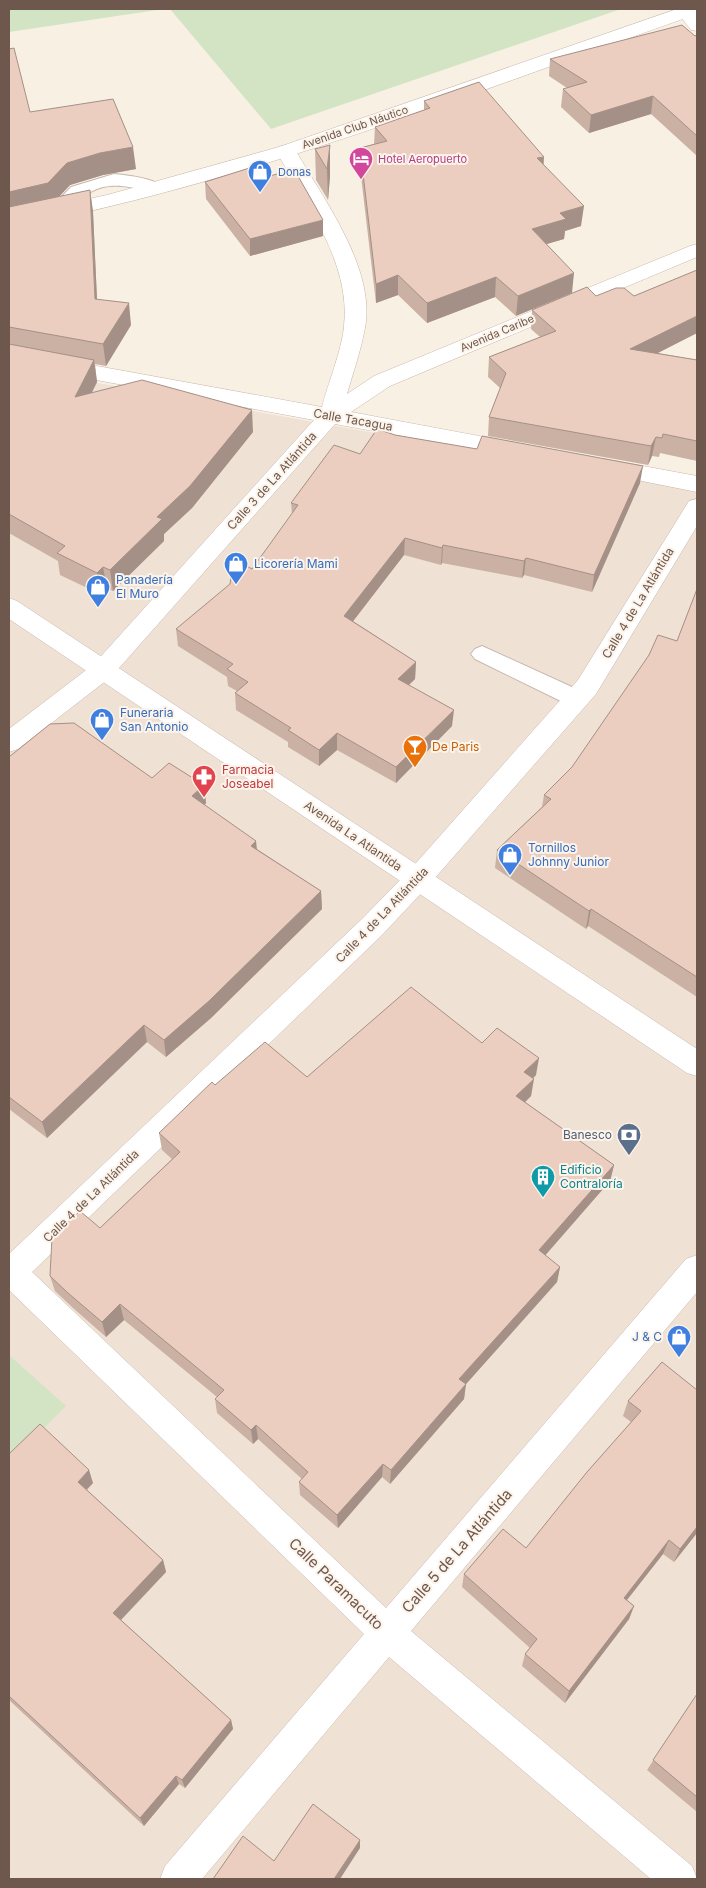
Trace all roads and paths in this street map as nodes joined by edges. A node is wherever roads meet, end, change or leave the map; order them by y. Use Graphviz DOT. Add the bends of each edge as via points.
graph roads {
  1 [pos="693,16"];
  2 [pos="286,151"];
  3 [pos="9,222"];
  4 [pos="697,250"];
  5 [pos="9,357"];
  6 [pos="330,416"];
  7 [pos="533,453"];
  8 [pos="581,462"];
  9 [pos="697,484"];
  10 [pos="697,507"];
  11 [pos="9,607"];
  12 [pos="482,654"];
  13 [pos="103,670"];
  14 [pos="577,699"];
  15 [pos="9,742"];
  16 [pos="418,879"];
  17 [pos="697,1064"];
  18 [pos="697,1269"];
  19 [pos="9,1272"];
  20 [pos="387,1633"];
  21 [pos="178,1879"];
  22 [pos="679,1879"];
  1 -- 2 [label="street, Avenida Club Náutico"];
  2 -- 3 [label="street, Avenida Club Náutico"];
  2 -- 6 [label="street, Calle 3 de La Atlántida" via="347,260 355,294 355,326"];
  4 -- 6 [label="street, Avenida Caribe" via="382,381"];
  5 -- 6 [label="street, Calle Tacagua"];
  6 -- 7 [label="street, Calle Tacagua"];
  6 -- 13 [label="street, Calle 3 de La Atlántida"];
  8 -- 9 [label="street"];
  10 -- 14 [label="street, Calle 4 de La Atlántida"];
  11 -- 13 [label="street, Avenida La Atlantida"];
  12 -- 14 [label="lane"];
  13 -- 15 [label="street, Calle 3 de La Atlántida"];
  13 -- 16 [label="street, Avenida La Atlantida"];
  14 -- 16 [label="street, Calle 4 de La Atlántida"];
  16 -- 17 [label="street, Avenida La Atlantida"];
  16 -- 19 [label="street, Calle 4 de La Atlántida" via="372,927"];
  18 -- 20 [label="street, Calle 5 de La Atlántida"];
  19 -- 20 [label="street, Calle Paramacuto"];
  20 -- 21 [label="street, Calle 5 de La Atlántida"];
  20 -- 22 [label="street, Calle Paramacuto"];
}
